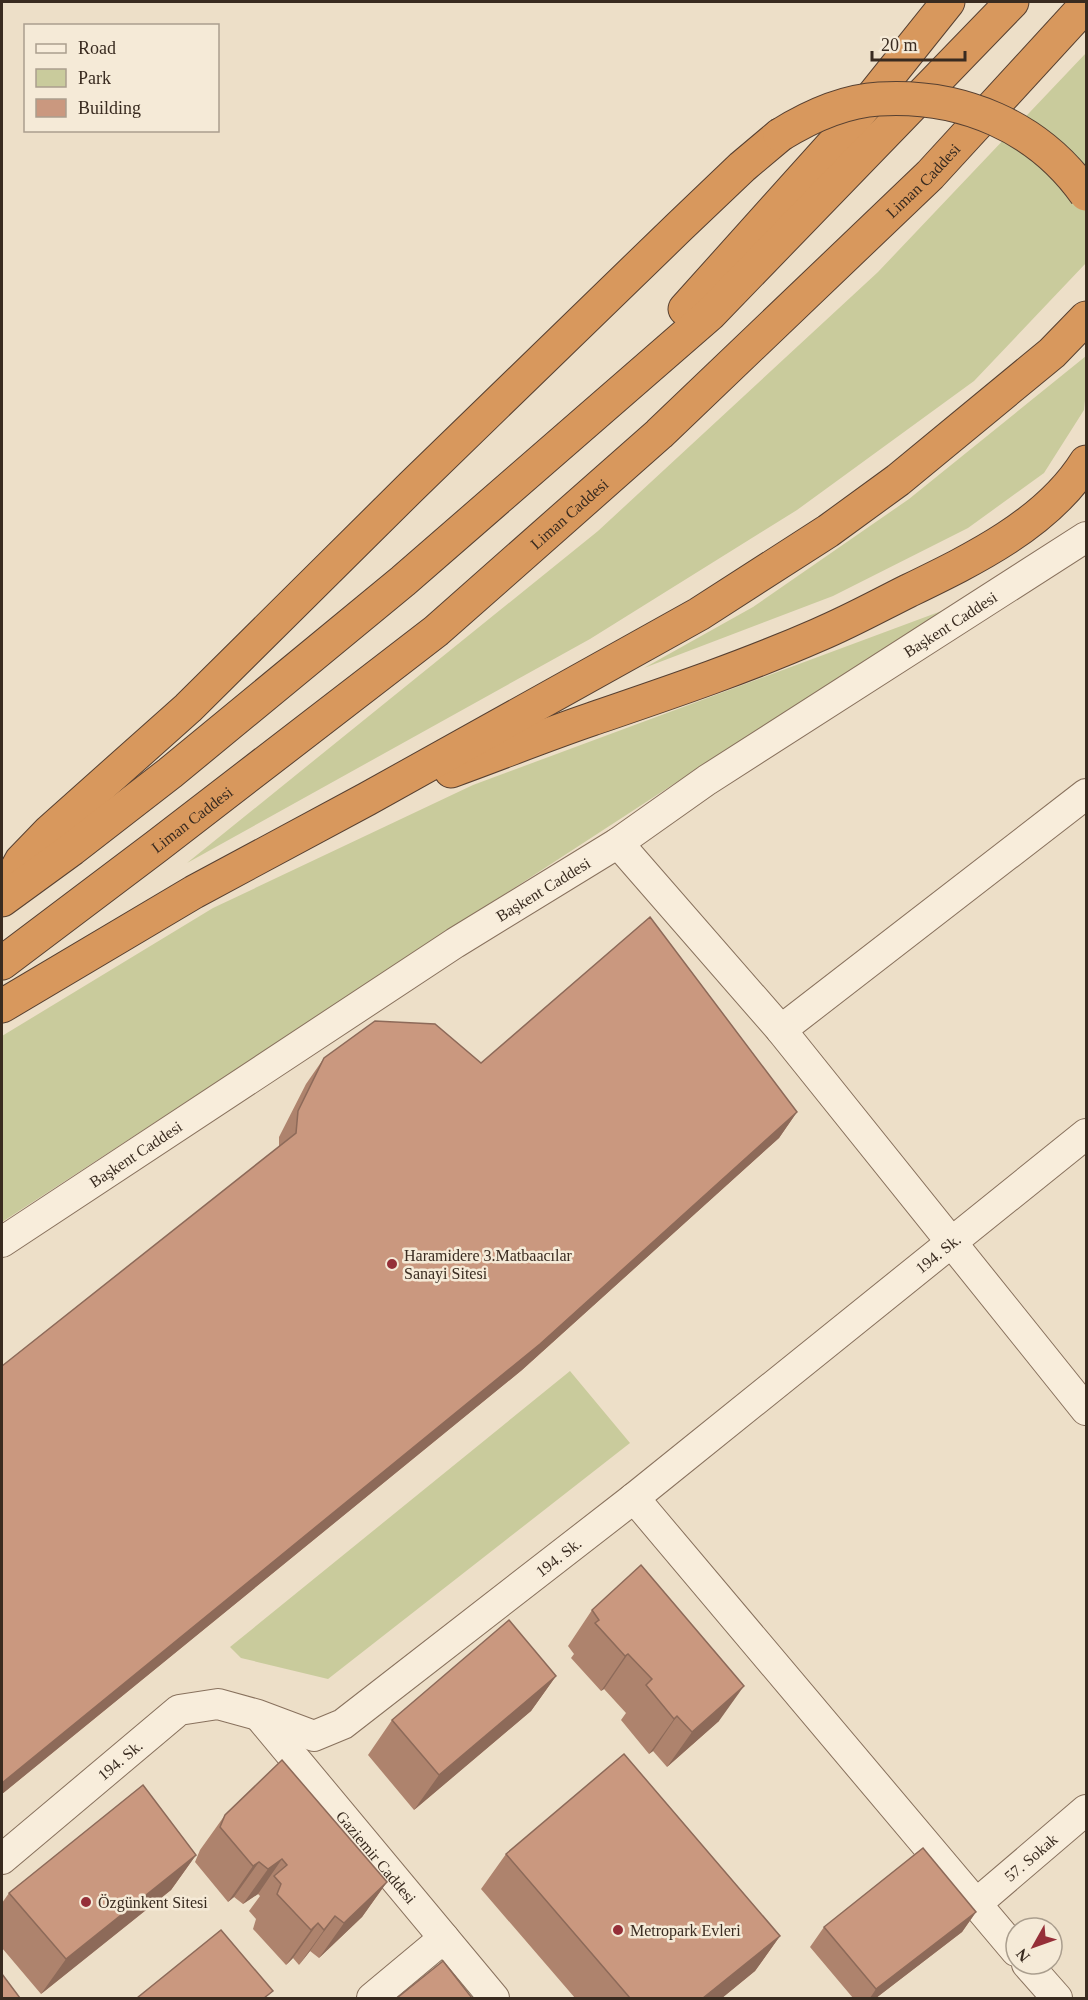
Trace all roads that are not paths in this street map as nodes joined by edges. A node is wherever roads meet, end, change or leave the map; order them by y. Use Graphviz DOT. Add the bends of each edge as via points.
graph roads {
  1 [pos="948,2"];
  2 [pos="1012,2"];
  3 [pos="1086,5"];
  4 [pos="1086,194"];
  5 [pos="1086,318"];
  6 [pos="608,403"];
  7 [pos="1086,462"];
  8 [pos="1086,537"];
  9 [pos="1086,794"];
  10 [pos="367,799"];
  11 [pos="618,843"];
  12 [pos="2,898"];
  13 [pos="2,963"];
  14 [pos="2,1006"];
  15 [pos="781,1030"];
  16 [pos="1086,1134"];
  17 [pos="2,1242"];
  18 [pos="953,1243"];
  19 [pos="1086,1410"];
  20 [pos="634,1497"];
  21 [pos="258,1715"];
  22 [pos="1086,1810"];
  23 [pos="2,1859"];
  24 [pos="976,1904"];
  25 [pos="1004,1937"];
  26 [pos="444,1938"];
  27 [pos="1038,1976"];
  28 [pos="372,1998"];
  29 [pos="494,1998"];
  30 [pos="1057,1998"];
  1 -- 6 [label="highway" via="844,132 677,318"];
  2 -- 6 [label="highway" via="710,314"];
  3 -- 13 [label="highway, Liman Caddesi" via="930,175 659,434 436,631"];
  4 -- 12 [label="highway, bridge" via="1052,155 1026,134 965,108 927,100 878,99 848,105 821,113 780,135 661,244 188,708 50,831 21,861"];
  5 -- 10 [label="highway" via="1052,353 981,413 828,531 699,614"];
  6 -- 12 [label="highway" via="403,581 171,773"];
  7 -- 10 [label="highway" via="1052,503 1020,529 931,580 819,635"];
  8 -- 11 [label="street, Başkent Caddesi" via="706,780"];
  9 -- 15 [label="street"];
  10 -- 14 [label="highway" via="194,892"];
  11 -- 15 [label="street"];
  11 -- 17 [label="street, Başkent Caddesi" via="455,943"];
  15 -- 18 [label="street"];
  16 -- 18 [label="street, 194. Sk."];
  18 -- 19 [label="street"];
  18 -- 20 [label="street, 194. Sk."];
  20 -- 21 [label="street, 194. Sk." via="344,1724 314,1736"];
  20 -- 24 [label="street"];
  21 -- 23 [label="street, 194. Sk." via="218,1704 179,1710"];
  21 -- 26 [label="street, Gaziemir Caddesi"];
  22 -- 24 [label="street, 57. Sokak"];
  24 -- 25 [label="street"];
  26 -- 28 [label="street"];
  26 -- 29 [label="street, Gaziemir Caddesi"];
  27 -- 30 [label="street"];
}
